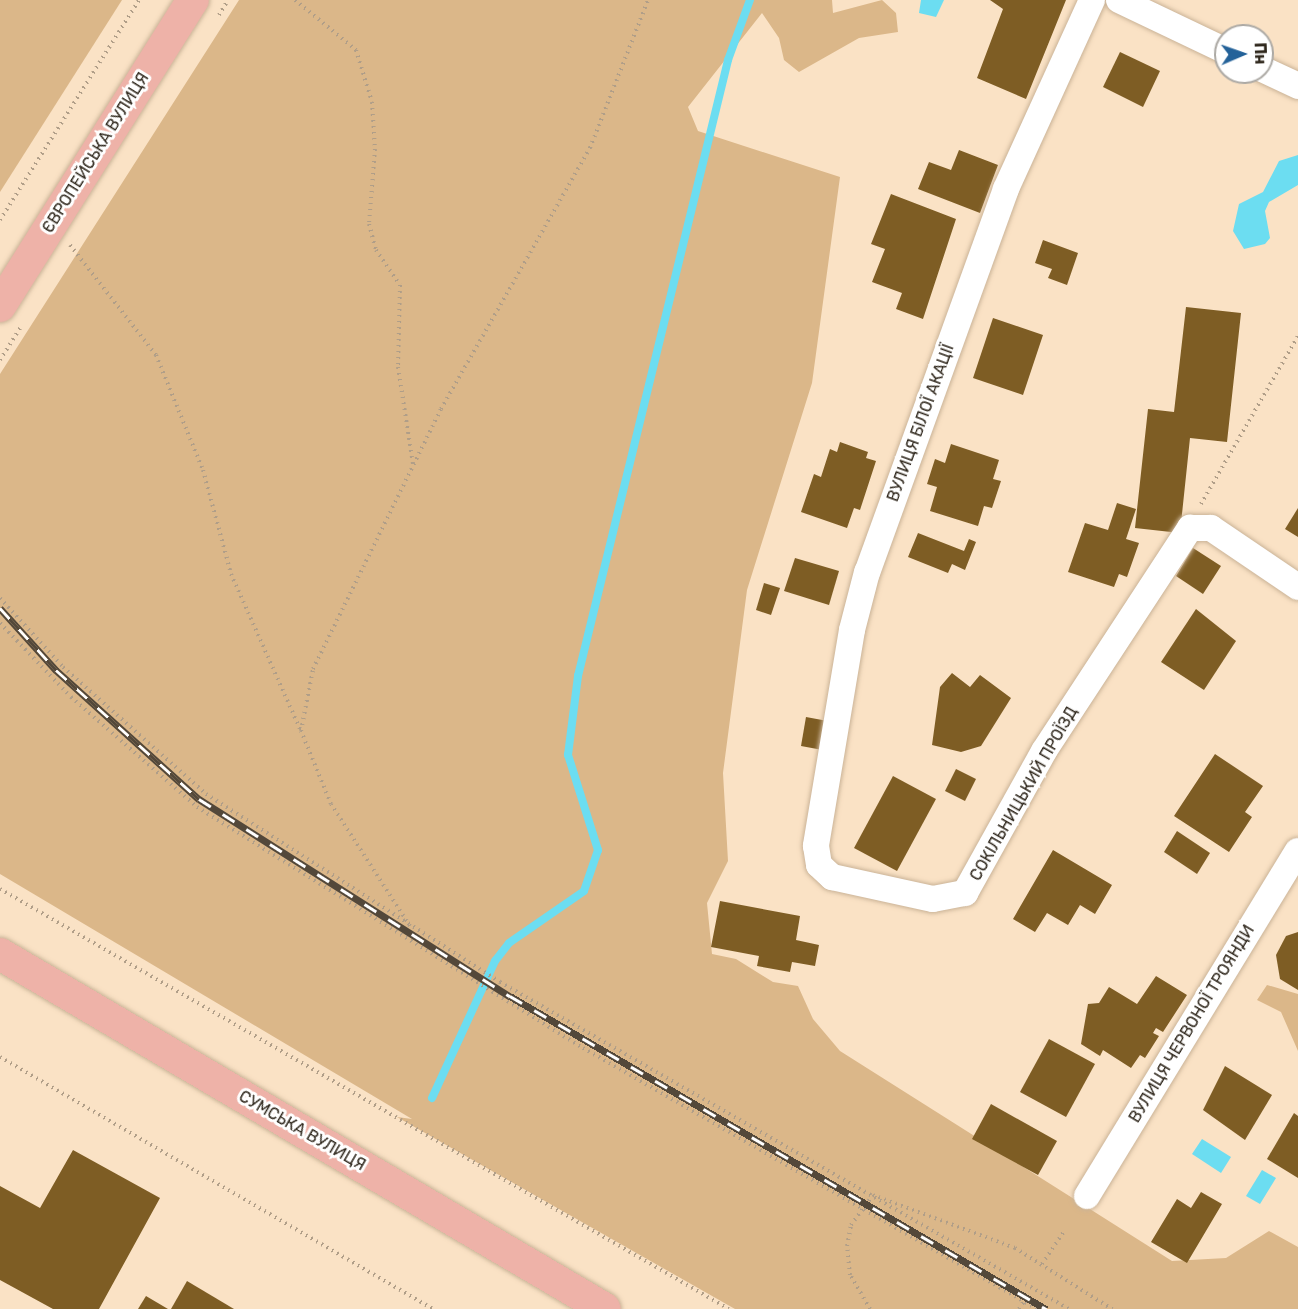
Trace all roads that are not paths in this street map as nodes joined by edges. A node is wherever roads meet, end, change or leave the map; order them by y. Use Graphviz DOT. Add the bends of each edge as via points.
graph roads {
  1 [pos="193,0"];
  2 [pos="1092,0"];
  3 [pos="1119,0"];
  4 [pos="1214,45"];
  5 [pos="1274,75"];
  6 [pos="1298,86"];
  7 [pos="0,306"];
  8 [pos="1298,587"];
  9 [pos="1298,851"];
  10 [pos="819,865"];
  11 [pos="0,954"];
  12 [pos="1087,1196"];
  13 [pos="605,1309"];
  1 -- 7 [label="main road, ЄВРОПЕЙСЬКА ВУЛИЦЯ"];
  2 -- 10 [label="street, ВУЛИЦЯ БІЛОЇ АКАЦІЇ" via="1006,189 867,572 848,652 816,846"];
  3 -- 4 [label="street"];
  5 -- 6 [label="street"];
  8 -- 10 [label="street, СОКІЛЬНИЦЬКИЙ ПРОЇЗД" via="1206,525 1185,532 1044,751 965,893 933,899 832,877"];
  9 -- 12 [label="street, ВУЛИЦЯ ЧЕРВОНОЇ ТРОЯНДИ"];
  11 -- 13 [label="main road, СУМСЬКА ВУЛИЦЯ"];
}
